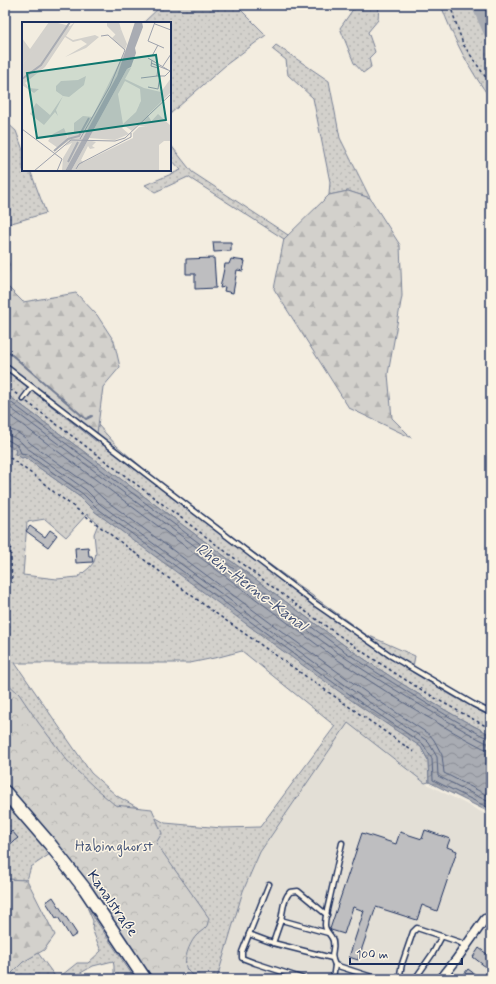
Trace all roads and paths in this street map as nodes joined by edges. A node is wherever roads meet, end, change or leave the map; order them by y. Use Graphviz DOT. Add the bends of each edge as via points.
graph roads {
  1 [pos="450,5"];
  2 [pos="491,85"];
  3 [pos="5,366"];
  4 [pos="5,386"];
  5 [pos="32,387"];
  6 [pos="23,399"];
  7 [pos="5,454"];
  8 [pos="8,492"];
  9 [pos="12,583"];
  10 [pos="491,713"];
  11 [pos="491,729"];
  12 [pos="414,752"];
  13 [pos="5,792"];
  14 [pos="342,843"];
  15 [pos="269,884"];
  16 [pos="327,915"];
  17 [pos="485,919"];
  18 [pos="281,920"];
  19 [pos="249,934"];
  20 [pos="328,934"];
  21 [pos="442,936"];
  22 [pos="274,943"];
  23 [pos="466,946"];
  24 [pos="332,958"];
  25 [pos="336,965"];
  26 [pos="145,979"];
  27 [pos="304,979"];
  28 [pos="333,979"];
  29 [pos="378,979"];
  30 [pos="399,979"];
  31 [pos="415,979"];
  32 [pos="441,979"];
  1 -- 2 [label="path" via="464,44"];
  3 -- 5 [label="lane"];
  4 -- 6 [label="path"];
  5 -- 6 [label="lane"];
  5 -- 10 [label="lane" via="313,602 391,656"];
  6 -- 11 [label="path" via="342,638 422,691"];
  7 -- 12 [label="path" via="211,610"];
  8 -- 9 [label="path"];
  13 -- 26 [label="main road, Kanalstraße" via="85,889"];
  14 -- 16 [label="lane"];
  15 -- 19 [label="lane"];
  16 -- 18 [label="lane" via="298,891 290,892 288,895"];
  16 -- 20 [label="lane" via="325,927"];
  17 -- 23 [label="street"];
  18 -- 20 [label="lane"];
  18 -- 22 [label="lane"];
  19 -- 22 [label="lane"];
  19 -- 27 [label="lane" via="242,958"];
  20 -- 24 [label="lane" via="333,939"];
  21 -- 23 [label="lane"];
  21 -- 30 [label="lane" via="415,929"];
  21 -- 31 [label="lane"];
  22 -- 24 [label="lane"];
  23 -- 32 [label="street"];
  24 -- 25 [label="lane"];
  25 -- 28 [label="lane"];
  25 -- 29 [label="lane"];
}
